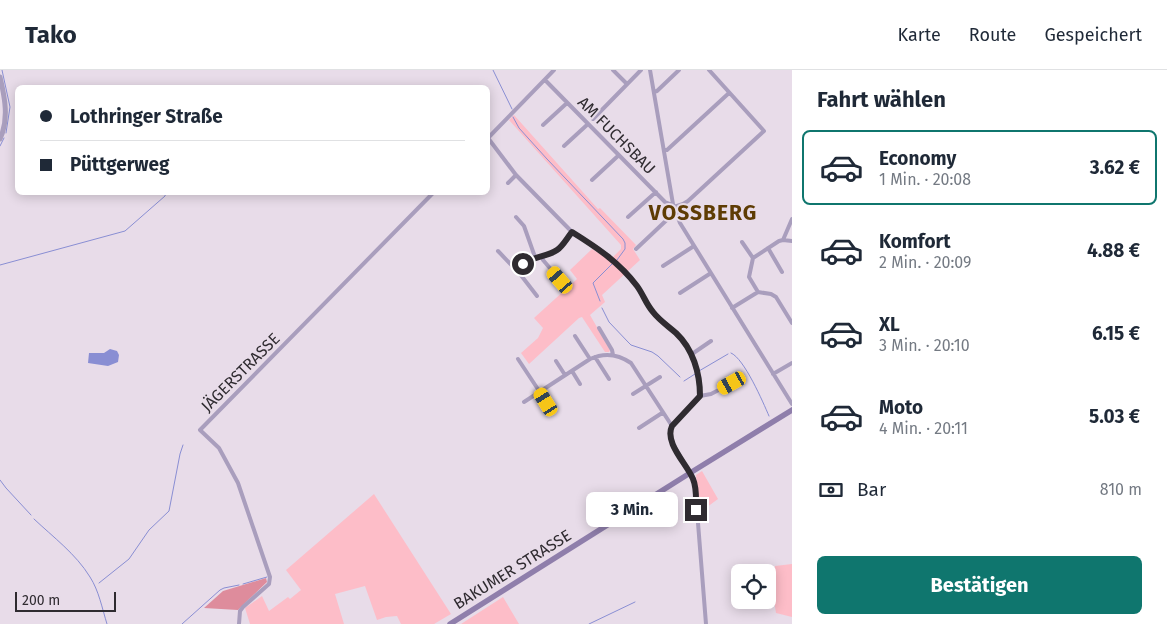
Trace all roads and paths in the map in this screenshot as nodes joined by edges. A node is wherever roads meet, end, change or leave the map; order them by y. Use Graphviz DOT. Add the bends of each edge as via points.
graph roads {
  1 [pos="554,70"];
  2 [pos="613,70"];
  3 [pos="641,70"];
  4 [pos="650,70"];
  5 [pos="679,70"];
  6 [pos="709,70"];
  7 [pos="0,77"];
  8 [pos="545,80"];
  9 [pos="627,84"];
  10 [pos="654,92"];
  11 [pos="729,93"];
  12 [pos="567,103"];
  13 [pos="593,119"];
  14 [pos="588,124"];
  15 [pos="543,125"];
  16 [pos="490,136"];
  17 [pos="0,139"];
  18 [pos="490,141"];
  19 [pos="564,146"];
  20 [pos="664,150"];
  21 [pos="619,155"];
  22 [pos="516,175"];
  23 [pos="592,180"];
  24 [pos="508,183"];
  25 [pos="656,192"];
  26 [pos="431,195"];
  27 [pos="674,205"];
  28 [pos="676,214"];
  29 [pos="516,216"];
  30 [pos="628,218"];
  31 [pos="792,220"];
  32 [pos="572,232"];
  33 [pos="783,240"];
  34 [pos="792,241"];
  35 [pos="742,242"];
  36 [pos="694,246"];
  37 [pos="636,248"];
  38 [pos="768,248"];
  39 [pos="498,251"];
  40 [pos="542,256"];
  41 [pos="535,257"];
  42 [pos="753,258"];
  43 [pos="663,266"];
  44 [pos="516,270"];
  45 [pos="782,272"];
  46 [pos="711,273"];
  47 [pos="560,280"];
  48 [pos="758,292"];
  49 [pos="680,293"];
  50 [pos="537,296"];
  51 [pos="732,308"];
  52 [pos="792,323"];
  53 [pos="599,328"];
  54 [pos="575,336"];
  55 [pos="711,342"];
  56 [pos="692,354"];
  57 [pos="613,355"];
  58 [pos="592,358"];
  59 [pos="518,359"];
  60 [pos="556,361"];
  61 [pos="792,363"];
  62 [pos="572,371"];
  63 [pos="773,374"];
  64 [pos="565,375"];
  65 [pos="660,377"];
  66 [pos="609,379"];
  67 [pos="732,383"];
  68 [pos="580,384"];
  69 [pos="646,386"];
  70 [pos="540,392"];
  71 [pos="633,394"];
  72 [pos="700,396"];
  73 [pos="524,402"];
  74 [pos="792,404"];
  75 [pos="792,410"];
  76 [pos="552,412"];
  77 [pos="662,413"];
  78 [pos="672,426"];
  79 [pos="640,428"];
  80 [pos="690,473"];
  81 [pos="239,624"];
  82 [pos="450,624"];
  83 [pos="706,624"];
  1 -- 8 [label="street"];
  2 -- 9 [label="street"];
  3 -- 9 [label="street"];
  4 -- 10 [label="street"];
  5 -- 10 [label="street"];
  6 -- 11 [label="street"];
  7 -- 17 [label="street" via="6,106"];
  8 -- 12 [label="street, AM FUCHSBAU"];
  8 -- 16 [label="street"];
  9 -- 13 [label="street"];
  10 -- 20 [label="street"];
  11 -- 20 [label="street"];
  11 -- 27 [label="street" via="764,131 688,201"];
  12 -- 14 [label="street, AM FUCHSBAU"];
  12 -- 15 [label="street"];
  14 -- 19 [label="street"];
  14 -- 21 [label="street, AM FUCHSBAU"];
  18 -- 22 [label="street"];
  20 -- 27 [label="street"];
  21 -- 23 [label="street"];
  21 -- 25 [label="street, AM FUCHSBAU"];
  22 -- 24 [label="street"];
  22 -- 32 [label="street"];
  25 -- 27 [label="street, AM FUCHSBAU" via="665,202"];
  25 -- 30 [label="street"];
  26 -- 81 [label="street, JÄGERSTRASSE" via="200,430 219,448 238,483 270,577 269,584 243,607"];
  27 -- 28 [label="street"];
  28 -- 36 [label="street"];
  28 -- 37 [label="street"];
  29 -- 41 [label="street" via="524,226"];
  31 -- 33 [label="street"];
  32 -- 40 [label="street" via="558,250"];
  32 -- 56 [label="street" via="604,253 625,272 652,311 681,338"];
  33 -- 34 [label="street"];
  33 -- 38 [label="street"];
  35 -- 42 [label="street"];
  36 -- 43 [label="street"];
  36 -- 46 [label="street"];
  38 -- 42 [label="street"];
  38 -- 45 [label="street"];
  39 -- 44 [label="street"];
  40 -- 41 [label="street"];
  40 -- 47 [label="street"];
  41 -- 44 [label="street"];
  42 -- 48 [label="street" via="749,277"];
  44 -- 50 [label="street"];
  46 -- 49 [label="street"];
  46 -- 51 [label="street"];
  48 -- 51 [label="street"];
  48 -- 52 [label="street" via="776,297"];
  51 -- 63 [label="street"];
  53 -- 57 [label="street"];
  54 -- 58 [label="street"];
  55 -- 56 [label="street"];
  56 -- 72 [label="street"];
  57 -- 58 [label="street"];
  57 -- 69 [label="street" via="631,364"];
  58 -- 62 [label="street"];
  58 -- 66 [label="street"];
  59 -- 70 [label="street"];
  60 -- 64 [label="street"];
  61 -- 63 [label="street"];
  62 -- 64 [label="street"];
  62 -- 68 [label="street"];
  63 -- 74 [label="street"];
  64 -- 70 [label="street"];
  65 -- 69 [label="street"];
  67 -- 72 [label="street"];
  69 -- 71 [label="street"];
  69 -- 77 [label="street"];
  70 -- 73 [label="street"];
  70 -- 76 [label="street"];
  72 -- 78 [label="street"];
  75 -- 80 [label="main road, BAKUMER STRASSE"];
  77 -- 78 [label="street"];
  77 -- 79 [label="street"];
  78 -- 80 [label="street" via="672,441"];
  80 -- 82 [label="main road, BAKUMER STRASSE"];
  80 -- 83 [label="street" via="695,486"];
}
